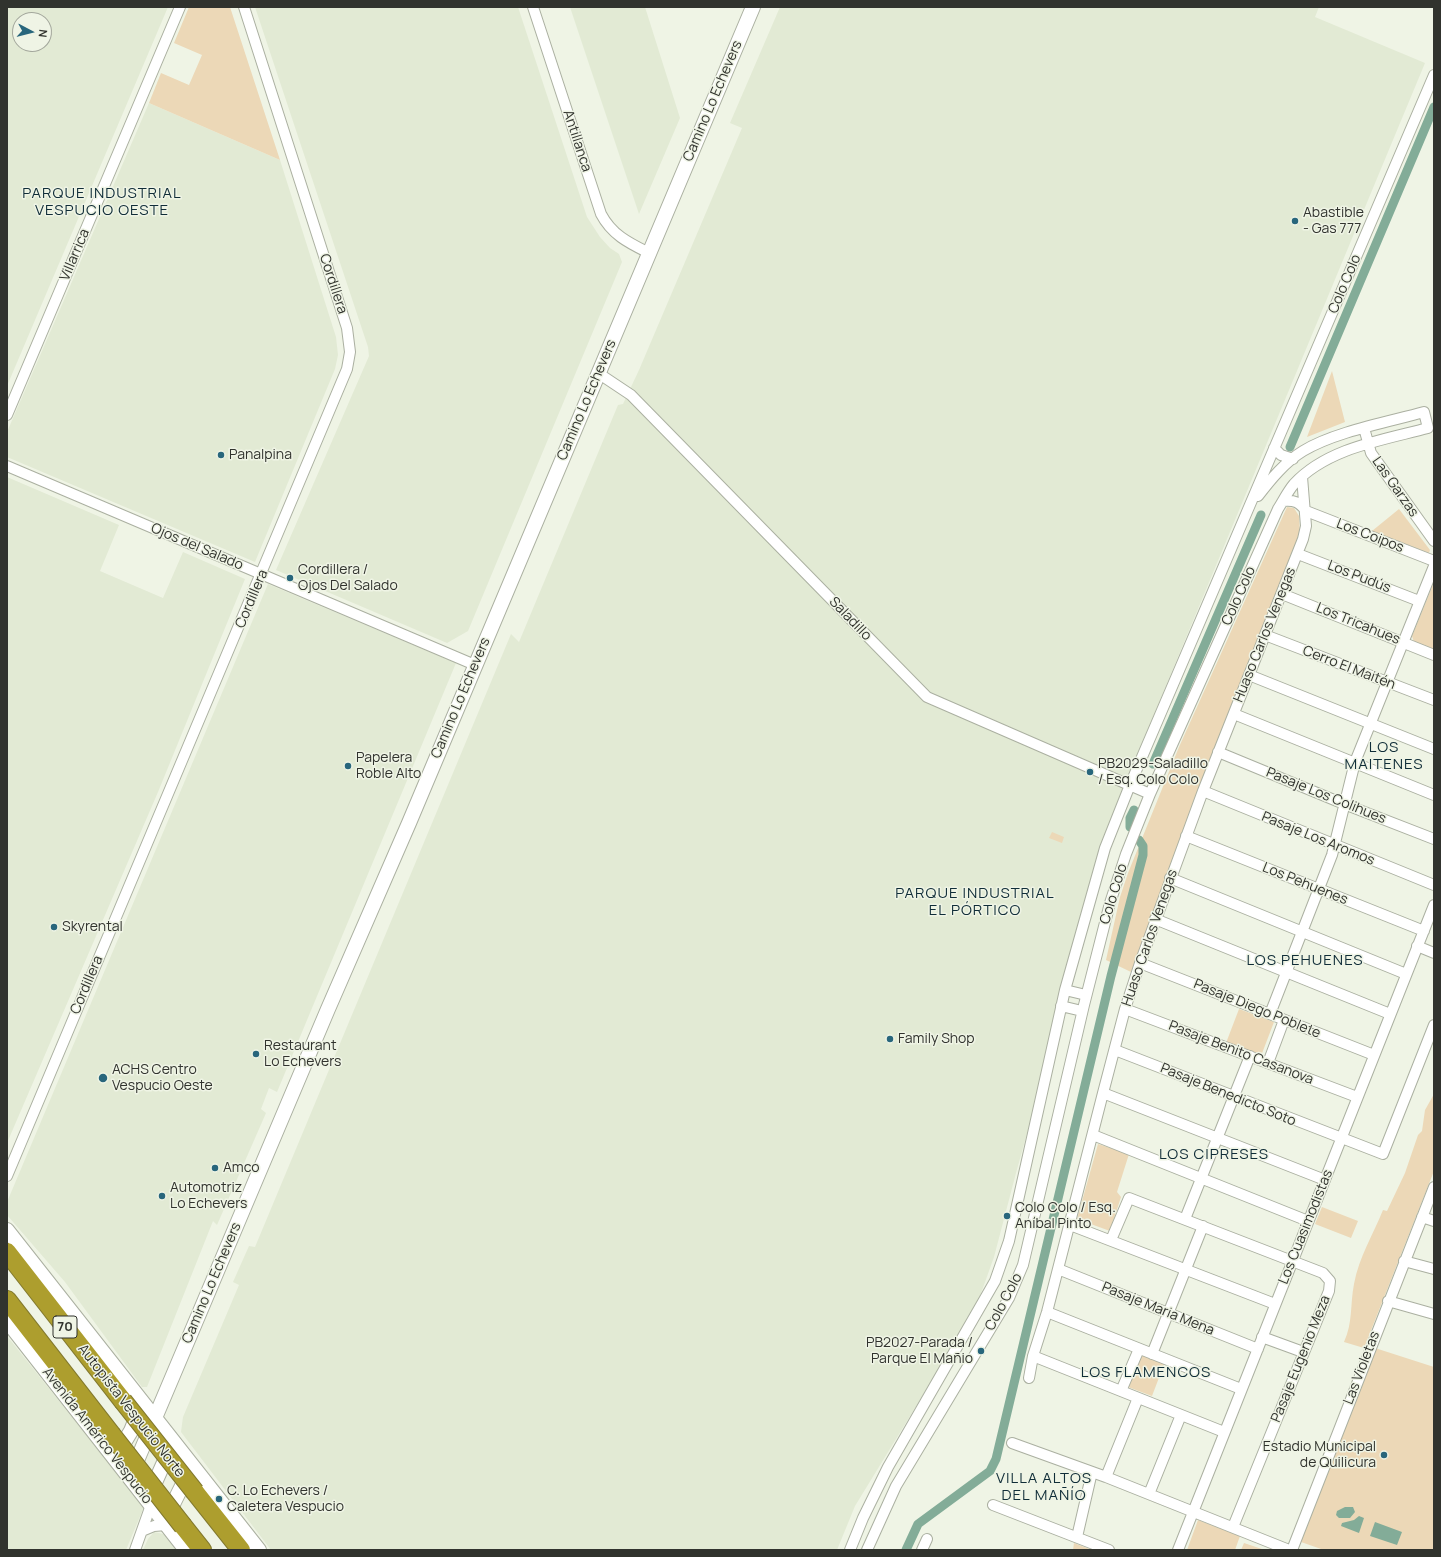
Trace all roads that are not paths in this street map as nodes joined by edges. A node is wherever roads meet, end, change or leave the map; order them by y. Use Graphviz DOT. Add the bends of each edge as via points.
graph roads {
  1 [pos="180,7"];
  2 [pos="244,7"];
  3 [pos="532,7"];
  4 [pos="753,7"];
  5 [pos="1434,75"];
  6 [pos="649,253"];
  7 [pos="598,373"];
  8 [pos="7,415"];
  9 [pos="1364,428"];
  10 [pos="1368,444"];
  11 [pos="1274,448"];
  12 [pos="1293,459"];
  13 [pos="7,466"];
  14 [pos="1302,477"];
  15 [pos="1283,500"];
  16 [pos="1248,511"];
  17 [pos="1306,511"];
  18 [pos="1434,541"];
  19 [pos="1298,554"];
  20 [pos="1434,567"];
  21 [pos="262,575"];
  22 [pos="1282,594"];
  23 [pos="1419,601"];
  24 [pos="1265,635"];
  25 [pos="1402,642"];
  26 [pos="1434,655"];
  27 [pos="475,665"];
  28 [pos="1249,675"];
  29 [pos="1386,682"];
  30 [pos="1434,700"];
  31 [pos="1234,714"];
  32 [pos="1370,723"];
  33 [pos="1434,749"];
  34 [pos="1218,752"];
  35 [pos="1355,762"];
  36 [pos="1130,785"];
  37 [pos="1203,791"];
  38 [pos="1150,794"];
  39 [pos="1434,795"];
  40 [pos="1344,804"];
  41 [pos="1186,836"];
  42 [pos="1434,839"];
  43 [pos="1335,846"];
  44 [pos="1170,878"];
  45 [pos="1434,885"];
  46 [pos="1319,890"];
  47 [pos="1434,906"];
  48 [pos="1155,920"];
  49 [pos="1424,931"];
  50 [pos="1302,933"];
  51 [pos="1417,946"];
  52 [pos="1434,952"];
  53 [pos="1140,963"];
  54 [pos="1286,973"];
  55 [pos="1406,974"];
  56 [pos="1065,990"];
  57 [pos="1086,995"];
  58 [pos="1062,1006"];
  59 [pos="1125,1009"];
  60 [pos="1082,1011"];
  61 [pos="1270,1014"];
  62 [pos="1390,1014"];
  63 [pos="1284,1020"];
  64 [pos="1434,1025"];
  65 [pos="1115,1050"];
  66 [pos="1374,1055"];
  67 [pos="1250,1056"];
  68 [pos="1268,1063"];
  69 [pos="1103,1093"];
  70 [pos="1234,1097"];
  71 [pos="1357,1097"];
  72 [pos="1093,1135"];
  73 [pos="1217,1138"];
  74 [pos="1341,1139"];
  75 [pos="7,1176"];
  76 [pos="1201,1178"];
  77 [pos="1325,1180"];
  78 [pos="1434,1187"];
  79 [pos="1422,1217"];
  80 [pos="1185,1220"];
  81 [pos="1308,1221"];
  82 [pos="1434,1221"];
  83 [pos="1070,1225"];
  84 [pos="1202,1226"];
  85 [pos="7,1230"];
  86 [pos="1111,1240"];
  87 [pos="7,1252"];
  88 [pos="1404,1261"];
  89 [pos="1292,1262"];
  90 [pos="1058,1269"];
  91 [pos="1434,1269"];
  92 [pos="1186,1270"];
  93 [pos="7,1300"];
  94 [pos="1388,1301"];
  95 [pos="1275,1304"];
  96 [pos="1046,1312"];
  97 [pos="1168,1313"];
  98 [pos="1434,1314"];
  99 [pos="7,1322"];
  100 [pos="1262,1337"];
  101 [pos="1139,1349"];
  102 [pos="1258,1349"];
  103 [pos="1303,1352"];
  104 [pos="1152,1354"];
  105 [pos="1033,1356"];
  106 [pos="1029,1378"];
  107 [pos="933,1389"];
  108 [pos="1242,1389"];
  109 [pos="1121,1391"];
  110 [pos="164,1394"];
  111 [pos="948,1398"];
  112 [pos="1138,1398"];
  113 [pos="141,1400"];
  114 [pos="925,1403"];
  115 [pos="940,1412"];
  116 [pos="1181,1415"];
  117 [pos="154,1417"];
  118 [pos="1224,1432"];
  119 [pos="173,1442"];
  120 [pos="1012,1443"];
  121 [pos="114,1458"];
  122 [pos="193,1466"];
  123 [pos="1092,1472"];
  124 [pos="130,1477"];
  125 [pos="1106,1477"];
  126 [pos="1149,1494"];
  127 [pos="150,1502"];
  128 [pos="993,1504"];
  129 [pos="1193,1511"];
  130 [pos="175,1525"];
  131 [pos="1232,1527"];
  132 [pos="142,1531"];
  133 [pos="1077,1537"];
  134 [pos="927,1539"];
  135 [pos="134,1550"];
  136 [pos="186,1550"];
  137 [pos="202,1550"];
  138 [pos="240,1550"];
  139 [pos="259,1550"];
  140 [pos="850,1550"];
  141 [pos="867,1550"];
  142 [pos="922,1550"];
  143 [pos="1109,1550"];
  144 [pos="1178,1550"];
  145 [pos="1289,1550"];
  146 [pos="1292,1550"];
  1 -- 8 [label="street, Villarrica"];
  2 -- 21 [label="street, Cordillera" via="347,328 350,352 345,377"];
  3 -- 6 [label="street, Antillanca" via="601,214 610,229 622,240"];
  4 -- 6 [label="main road, Camino Lo Echevers"];
  5 -- 11 [label="street, Colo Colo"];
  6 -- 7 [label="main road, Camino Lo Echevers"];
  7 -- 27 [label="main road, Camino Lo Echevers"];
  7 -- 36 [label="street, Saladillo" via="631,395 927,697"];
  9 -- 10 [label="street, Las Garzas"];
  9 -- 10 [label="street, Colo Colo" via="1424,412 1428,428"];
  9 -- 12 [label="street, Colo Colo" via="1322,441"];
  10 -- 14 [label="street, Colo Colo" via="1334,456"];
  10 -- 18 [label="street, Las Garzas" via="1377,462"];
  11 -- 12 [label="street" via="1281,455"];
  11 -- 16 [label="street, Colo Colo"];
  12 -- 16 [label="street, Colo Colo" via="1270,480"];
  13 -- 21 [label="street, Ojos del Salado"];
  14 -- 15 [label="street, Colo Colo"];
  14 -- 17 [label="street, Huaso Carlos Venegas"];
  15 -- 17 [label="street" via="1300,503"];
  15 -- 38 [label="street, Colo Colo"];
  16 -- 36 [label="street, Colo Colo"];
  17 -- 19 [label="street, Huaso Carlos Venegas" via="1306,527"];
  17 -- 20 [label="street, Los Coipos"];
  19 -- 22 [label="street, Huaso Carlos Venegas"];
  19 -- 23 [label="street, Los Pudús"];
  20 -- 23 [label="street"];
  21 -- 27 [label="street, Ojos del Salado"];
  21 -- 75 [label="street, Cordillera"];
  22 -- 24 [label="street, Huaso Carlos Venegas"];
  22 -- 25 [label="street, Los Tricahues"];
  23 -- 25 [label="street"];
  24 -- 28 [label="street, Huaso Carlos Venegas"];
  24 -- 29 [label="street, Cerro El Maitén"];
  25 -- 26 [label="street, Los Tricahues"];
  25 -- 29 [label="street"];
  27 -- 110 [label="main road, Camino Lo Echevers"];
  28 -- 31 [label="street, Huaso Carlos Venegas"];
  28 -- 32 [label="street"];
  29 -- 30 [label="street, Cerro El Maitén"];
  29 -- 32 [label="street"];
  31 -- 34 [label="street, Huaso Carlos Venegas"];
  31 -- 35 [label="street"];
  32 -- 33 [label="street"];
  32 -- 35 [label="street"];
  34 -- 37 [label="street, Huaso Carlos Venegas"];
  34 -- 40 [label="street, Pasaje Los Colihues"];
  35 -- 39 [label="street"];
  35 -- 40 [label="street"];
  36 -- 38 [label="street, Saladillo"];
  36 -- 56 [label="street, Colo Colo" via="1105,848"];
  37 -- 41 [label="street, Huaso Carlos Venegas"];
  37 -- 43 [label="street, Pasaje Los Aromos"];
  38 -- 57 [label="street, Colo Colo" via="1110,903"];
  40 -- 42 [label="street, Pasaje Los Colihues"];
  40 -- 43 [label="street"];
  41 -- 44 [label="street, Huaso Carlos Venegas"];
  41 -- 46 [label="street, Los Pehuenes"];
  43 -- 45 [label="street, Pasaje Los Aromos"];
  43 -- 46 [label="street"];
  44 -- 48 [label="street, Huaso Carlos Venegas"];
  44 -- 50 [label="street"];
  46 -- 49 [label="street, Los Pehuenes"];
  46 -- 50 [label="street"];
  47 -- 49 [label="street, Los Cuasimodistas"];
  48 -- 53 [label="street, Huaso Carlos Venegas"];
  48 -- 54 [label="street"];
  49 -- 51 [label="street, Los Cuasimodistas"];
  50 -- 54 [label="street"];
  50 -- 55 [label="street"];
  51 -- 52 [label="street"];
  51 -- 55 [label="street, Los Cuasimodistas"];
  53 -- 59 [label="street, Huaso Carlos Venegas"];
  53 -- 61 [label="street, Pasaje Diego Poblete"];
  54 -- 61 [label="street"];
  54 -- 62 [label="street"];
  55 -- 62 [label="street, Los Cuasimodistas"];
  56 -- 57 [label="street"];
  56 -- 58 [label="street, Colo Colo"];
  57 -- 60 [label="street, Colo Colo"];
  58 -- 60 [label="street"];
  58 -- 107 [label="street, Colo Colo" via="1002,1263 995,1281"];
  59 -- 65 [label="street, Huaso Carlos Venegas"];
  59 -- 67 [label="street, Pasaje Benito Casanova"];
  60 -- 111 [label="street, Colo Colo" via="1023,1265 1009,1298"];
  61 -- 63 [label="street, Pasaje Diego Poblete"];
  62 -- 66 [label="street, Los Cuasimodistas"];
  63 -- 66 [label="street, Pasaje Diego Poblete"];
  63 -- 68 [label="street"];
  64 -- 74 [label="street, Pasaje Benedicto Soto" via="1383,1154"];
  65 -- 69 [label="street, Huaso Carlos Venegas"];
  65 -- 70 [label="street, Pasaje Benedicto Soto"];
  66 -- 71 [label="street, Los Cuasimodistas"];
  67 -- 68 [label="street, Pasaje Benito Casanova"];
  67 -- 70 [label="street"];
  68 -- 71 [label="street, Pasaje Benito Casanova"];
  69 -- 72 [label="street, Huaso Carlos Venegas"];
  69 -- 73 [label="street"];
  70 -- 73 [label="street"];
  70 -- 74 [label="street, Pasaje Benedicto Soto"];
  71 -- 74 [label="street, Los Cuasimodistas"];
  72 -- 76 [label="street"];
  72 -- 83 [label="street, Huaso Carlos Venegas"];
  73 -- 76 [label="street"];
  73 -- 77 [label="street"];
  74 -- 77 [label="street, Los Cuasimodistas"];
  76 -- 80 [label="street"];
  76 -- 81 [label="street"];
  77 -- 81 [label="street, Los Cuasimodistas"];
  78 -- 79 [label="street, Las Violetas"];
  79 -- 82 [label="street"];
  79 -- 88 [label="street, Las Violetas"];
  80 -- 84 [label="street, Pasaje Eugenio Meza"];
  80 -- 86 [label="street, Pasaje Eugenio Meza" via="1129,1198"];
  81 -- 89 [label="street, Los Cuasimodistas"];
  83 -- 86 [label="street"];
  83 -- 90 [label="street, Huaso Carlos Venegas"];
  84 -- 89 [label="street, Pasaje Eugenio Meza"];
  84 -- 92 [label="street"];
  85 -- 113 [label="main road"];
  86 -- 92 [label="street"];
  87 -- 138 [label="highway, Autopista Vespucio Norte / 70, bridge"];
  88 -- 91 [label="street"];
  88 -- 94 [label="street, Las Violetas"];
  89 -- 95 [label="street, Los Cuasimodistas"];
  89 -- 103 [label="street, Pasaje Eugenio Meza" via="1323,1273 1330,1281 1329,1291"];
  90 -- 96 [label="street, Huaso Carlos Venegas"];
  90 -- 97 [label="street, Pasaje Maria Mena"];
  92 -- 95 [label="street"];
  92 -- 97 [label="street"];
  93 -- 130 [label="highway, 70, bridge" via="111,1434"];
  94 -- 98 [label="street"];
  94 -- 146 [label="street, Las Violetas"];
  95 -- 100 [label="street, Los Cuasimodistas"];
  96 -- 101 [label="street"];
  96 -- 105 [label="street, Huaso Carlos Venegas"];
  97 -- 102 [label="street, Pasaje Maria Mena"];
  97 -- 104 [label="street"];
  99 -- 121 [label="main road, Avenida Américo Vespucio"];
  100 -- 102 [label="street, Los Cuasimodistas"];
  100 -- 103 [label="street"];
  101 -- 104 [label="street"];
  101 -- 109 [label="street"];
  102 -- 108 [label="street, Los Cuasimodistas"];
  103 -- 131 [label="street, Pasaje Eugenio Meza"];
  104 -- 108 [label="street"];
  105 -- 106 [label="street, Huaso Carlos Venegas"];
  105 -- 109 [label="street"];
  107 -- 111 [label="street"];
  107 -- 114 [label="street, Colo Colo"];
  108 -- 118 [label="street, Los Cuasimodistas"];
  109 -- 112 [label="street"];
  110 -- 113 [label="main road" via="153,1400"];
  110 -- 117 [label="main road, Camino Lo Echevers"];
  111 -- 115 [label="street, Colo Colo"];
  112 -- 116 [label="street"];
  112 -- 125 [label="street"];
  113 -- 117 [label="main road"];
  113 -- 121 [label="main road" via="134,1426"];
  114 -- 115 [label="street"];
  114 -- 140 [label="street, Colo Colo" via="876,1489"];
  115 -- 141 [label="street, Colo Colo" via="896,1486"];
  116 -- 118 [label="street"];
  116 -- 126 [label="street"];
  117 -- 119 [label="main road"];
  117 -- 124 [label="main road, Camino Lo Echevers"];
  118 -- 129 [label="street, Los Cuasimodistas"];
  119 -- 122 [label="main road"];
  119 -- 127 [label="main road"];
  120 -- 123 [label="street"];
  121 -- 124 [label="main road, Avenida Américo Vespucio"];
  122 -- 130 [label="main road" via="174,1502"];
  122 -- 139 [label="main road"];
  123 -- 125 [label="street"];
  123 -- 133 [label="street"];
  124 -- 127 [label="main road, Avenida Américo Vespucio"];
  125 -- 126 [label="street"];
  126 -- 129 [label="street"];
  127 -- 130 [label="main road, Avenida Américo Vespucio"];
  127 -- 132 [label="street"];
  128 -- 133 [label="street"];
  129 -- 131 [label="street"];
  129 -- 144 [label="street, Los Cuasimodistas"];
  130 -- 132 [label="street" via="154,1526"];
  130 -- 136 [label="main road, Avenida Américo Vespucio"];
  130 -- 137 [label="highway, 70"];
  131 -- 145 [label="street"];
  132 -- 135 [label="street"];
  133 -- 143 [label="street"];
  134 -- 142 [label="street"];
}
